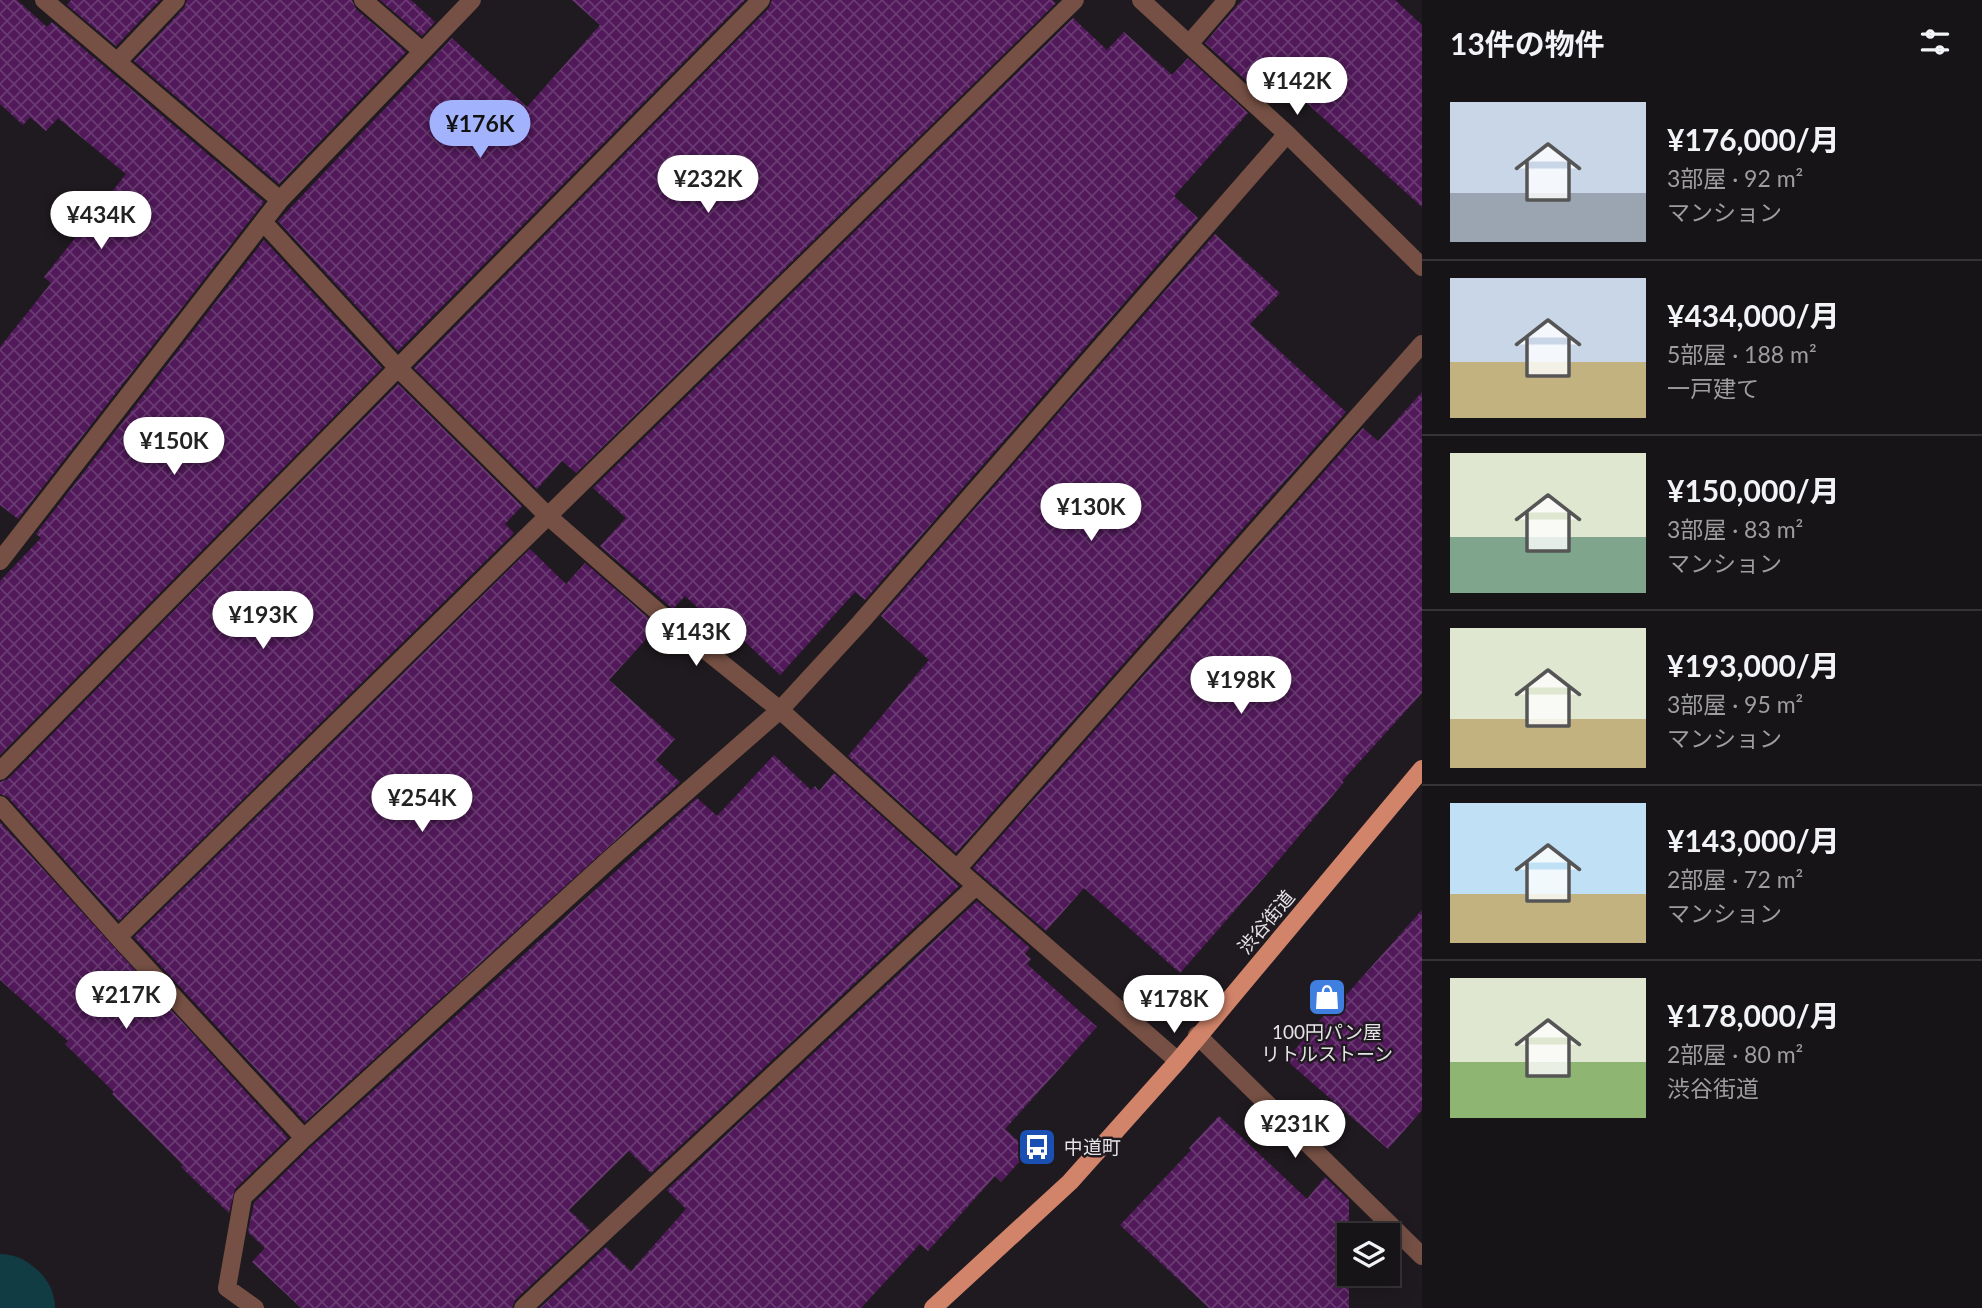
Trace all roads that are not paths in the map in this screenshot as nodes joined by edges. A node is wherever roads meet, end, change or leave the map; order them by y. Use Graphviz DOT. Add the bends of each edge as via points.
graph roads {
  1 [pos="44,0"];
  2 [pos="176,0"];
  3 [pos="363,0"];
  4 [pos="472,0"];
  5 [pos="761,0"];
  6 [pos="1074,0"];
  7 [pos="1141,0"];
  8 [pos="1227,0"];
  9 [pos="1189,44"];
  10 [pos="422,51"];
  11 [pos="117,62"];
  12 [pos="1287,134"];
  13 [pos="280,200"];
  14 [pos="264,223"];
  15 [pos="1422,267"];
  16 [pos="1422,344"];
  17 [pos="397,367"];
  18 [pos="549,517"];
  19 [pos="0,561"];
  20 [pos="779,710"];
  21 [pos="1422,769"];
  22 [pos="0,771"];
  23 [pos="0,804"];
  24 [pos="957,869"];
  25 [pos="976,886"];
  26 [pos="118,937"];
  27 [pos="1197,1035"];
  28 [pos="1178,1061"];
  29 [pos="304,1138"];
  30 [pos="1422,1256"];
  31 [pos="255,1308"];
  32 [pos="523,1308"];
  33 [pos="933,1308"];
  1 -- 11 [label="street"];
  2 -- 11 [label="street"];
  3 -- 10 [label="street"];
  4 -- 10 [label="street"];
  5 -- 17 [label="street"];
  6 -- 18 [label="street"];
  7 -- 9 [label="street"];
  8 -- 9 [label="street"];
  9 -- 12 [label="street"];
  10 -- 13 [label="street"];
  11 -- 13 [label="street"];
  12 -- 15 [label="street"];
  12 -- 20 [label="street"];
  13 -- 14 [label="street"];
  14 -- 17 [label="street"];
  14 -- 19 [label="street"];
  16 -- 24 [label="street"];
  17 -- 18 [label="street"];
  17 -- 22 [label="street"];
  18 -- 20 [label="street"];
  18 -- 26 [label="street"];
  20 -- 24 [label="street"];
  20 -- 29 [label="street"];
  21 -- 27 [label="main road, 渋谷街道"];
  23 -- 26 [label="street"];
  24 -- 25 [label="street"];
  25 -- 28 [label="street"];
  25 -- 32 [label="street"];
  26 -- 29 [label="street"];
  27 -- 28 [label="main road, 渋谷街道"];
  27 -- 30 [label="street"];
  28 -- 33 [label="main road, 渋谷街道" via="1070,1182"];
  29 -- 31 [label="street" via="243,1197 227,1288"];
}
